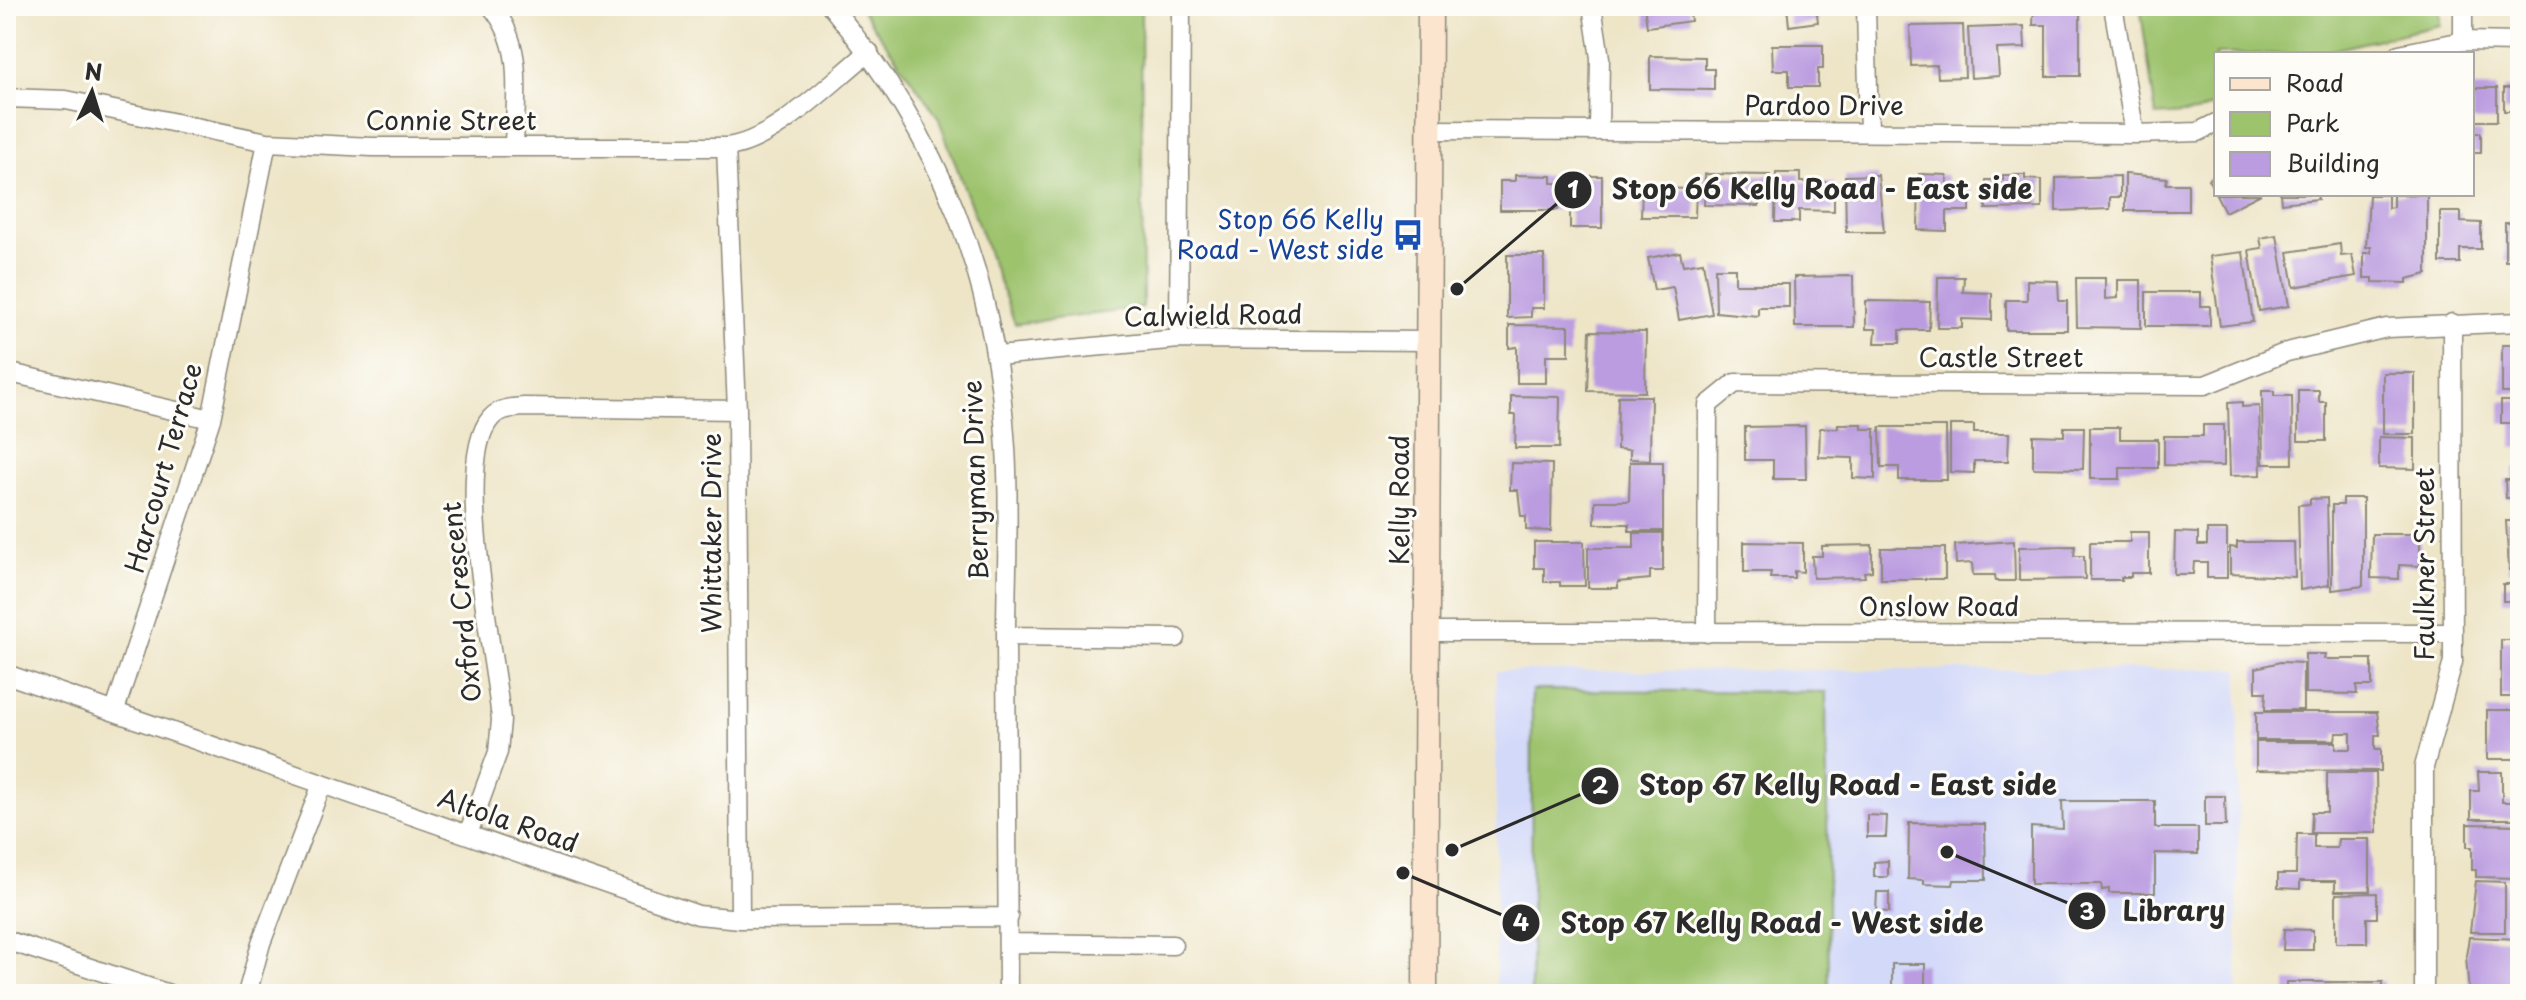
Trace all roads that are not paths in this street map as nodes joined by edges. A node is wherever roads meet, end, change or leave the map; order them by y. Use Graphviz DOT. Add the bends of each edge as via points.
graph roads {
  1 [pos="491,6"];
  2 [pos="831,6"];
  3 [pos="1181,6"];
  4 [pos="1430,6"];
  5 [pos="1592,6"];
  6 [pos="1866,6"];
  7 [pos="2113,6"];
  8 [pos="2463,6"];
  9 [pos="2463,41"];
  10 [pos="2520,42"];
  11 [pos="869,52"];
  12 [pos="2409,52"];
  13 [pos="6,98"];
  14 [pos="2214,124"];
  15 [pos="1430,130"];
  16 [pos="1599,130"];
  17 [pos="1869,132"];
  18 [pos="2135,134"];
  19 [pos="267,142"];
  20 [pos="514,146"];
  21 [pos="726,147"];
  22 [pos="2520,322"];
  23 [pos="2452,323"];
  24 [pos="1179,339"];
  25 [pos="1430,341"];
  26 [pos="997,356"];
  27 [pos="6,372"];
  28 [pos="737,410"];
  29 [pos="211,419"];
  30 [pos="1427,632"];
  31 [pos="1707,633"];
  32 [pos="2452,633"];
  33 [pos="1006,636"];
  34 [pos="1176,638"];
  35 [pos="6,674"];
  36 [pos="115,710"];
  37 [pos="322,784"];
  38 [pos="468,834"];
  39 [pos="1009,917"];
  40 [pos="740,919"];
  41 [pos="6,940"];
  42 [pos="1008,943"];
  43 [pos="1173,945"];
  44 [pos="169,994"];
  45 [pos="247,994"];
  46 [pos="1008,994"];
  47 [pos="1425,994"];
  48 [pos="2424,994"];
  1 -- 20 [label="street" via="509,30 516,54"];
  2 -- 11 [label="street, Berryman Drive"];
  3 -- 24 [label="street"];
  4 -- 15 [label="street, Kelly Road"];
  5 -- 16 [label="street" via="1600,58"];
  6 -- 17 [label="street"];
  7 -- 18 [label="street"];
  8 -- 9 [label="street"];
  9 -- 10 [label="street"];
  9 -- 12 [label="street"];
  11 -- 21 [label="street, Connie Street" via="764,135"];
  11 -- 26 [label="street, Berryman Drive" via="921,135 961,219"];
  13 -- 19 [label="street, Connie Street" via="82,103"];
  14 -- 18 [label="street, Pardoo Drive" via="2198,132"];
  15 -- 16 [label="street, Pardoo Drive"];
  15 -- 25 [label="street, Kelly Road"];
  16 -- 17 [label="street, Pardoo Drive"];
  17 -- 18 [label="street, Pardoo Drive"];
  19 -- 20 [label="street, Connie Street"];
  19 -- 29 [label="street, Harcourt Terrace"];
  20 -- 21 [label="street, Connie Street"];
  21 -- 28 [label="street, Whittaker Drive"];
  22 -- 23 [label="street, Castle Street"];
  23 -- 31 [label="street, Castle Street" via="2387,328 2287,352 2205,385 1735,383 1708,405"];
  23 -- 32 [label="street, Faulkner Street"];
  24 -- 25 [label="street, Calwield Road"];
  24 -- 26 [label="street, Calwield Road"];
  25 -- 30 [label="street, Kelly Road"];
  26 -- 33 [label="street, Berryman Drive" via="1006,450"];
  27 -- 29 [label="street"];
  28 -- 38 [label="street, Oxford Crescent" via="524,407 509,408 490,419 479,445 476,520 500,738"];
  28 -- 40 [label="street, Whittaker Drive"];
  29 -- 36 [label="street, Harcourt Terrace"];
  30 -- 31 [label="street, Onslow Road"];
  30 -- 47 [label="street, Kelly Road"];
  31 -- 32 [label="street, Onslow Road"];
  32 -- 48 [label="street, Faulkner Street" via="2453,662 2424,767"];
  33 -- 34 [label="street"];
  33 -- 39 [label="street, Berryman Drive"];
  35 -- 36 [label="street, Altola Road"];
  36 -- 37 [label="street, Altola Road"];
  37 -- 38 [label="street, Altola Road"];
  37 -- 45 [label="street"];
  38 -- 40 [label="street, Altola Road" via="687,911"];
  39 -- 40 [label="street, Altola Road"];
  39 -- 42 [label="street, Berryman Drive"];
  41 -- 44 [label="street"];
  42 -- 43 [label="street"];
  42 -- 46 [label="street, Berryman Drive"];
}
